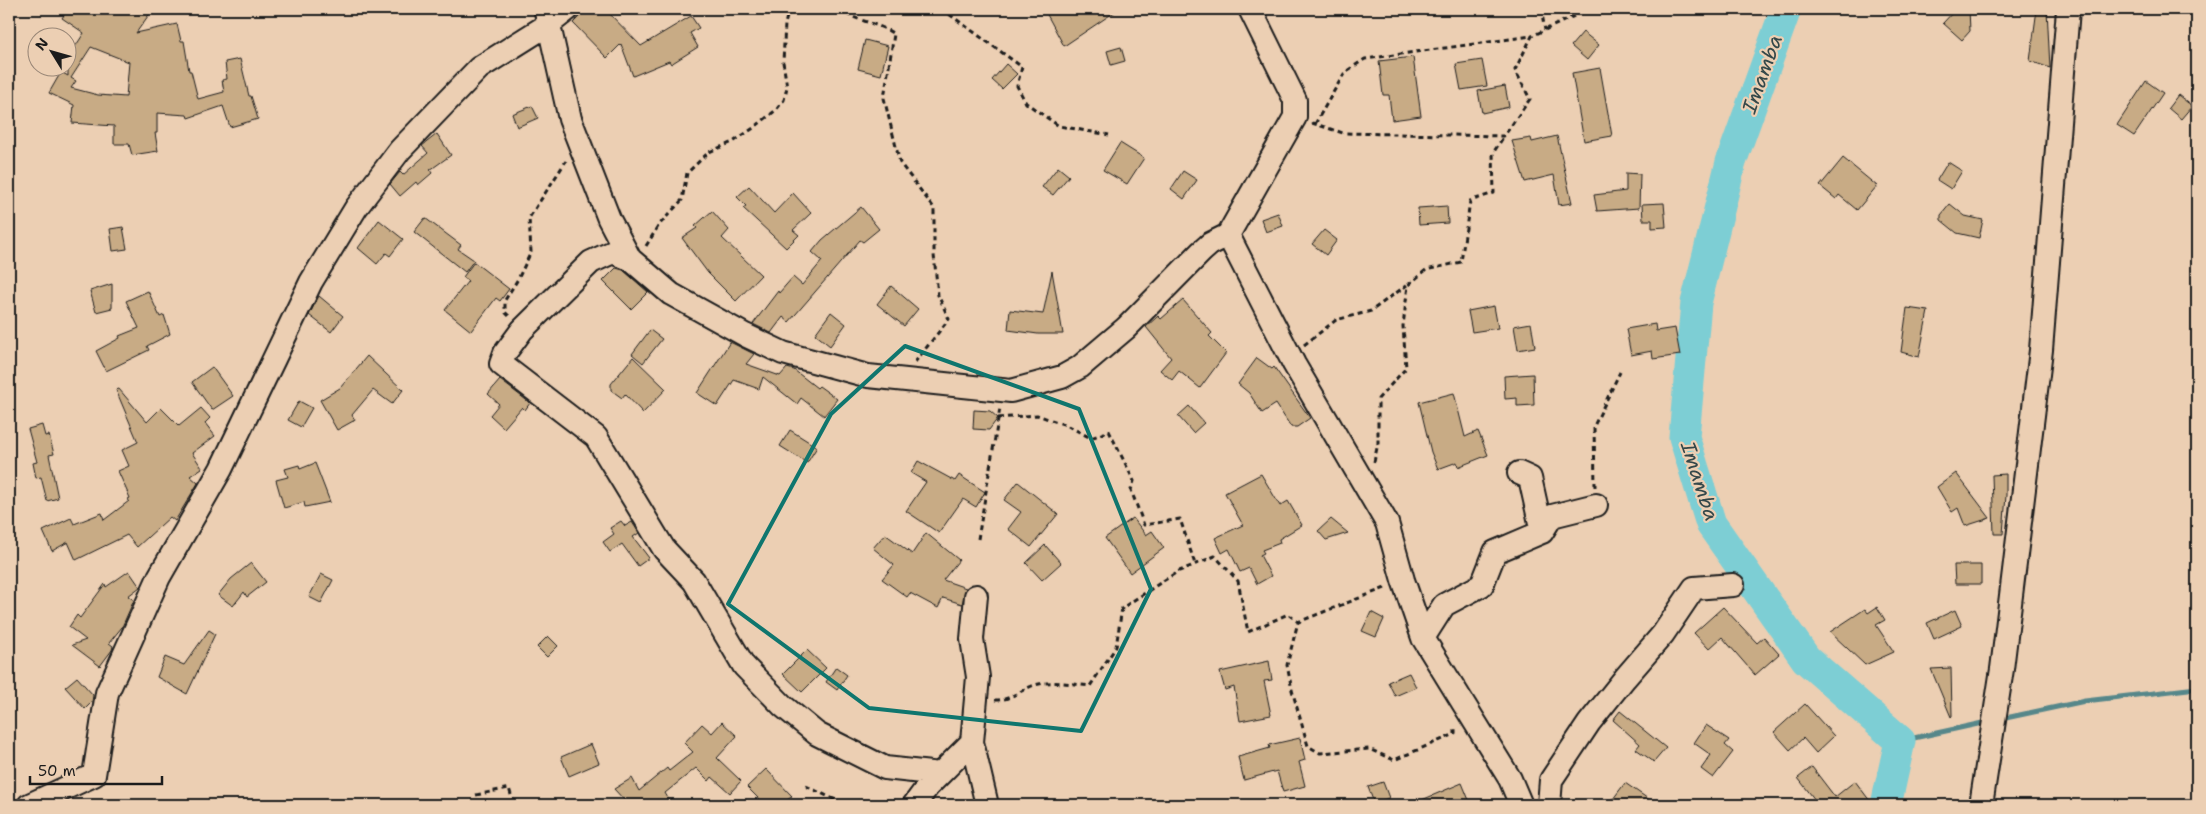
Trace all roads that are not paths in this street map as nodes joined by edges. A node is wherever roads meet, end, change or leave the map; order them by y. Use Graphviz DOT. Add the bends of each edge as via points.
graph roads {
  1 [pos="568,9"];
  2 [pos="1250,9"];
  3 [pos="2068,9"];
  4 [pos="547,17"];
  5 [pos="1228,235"];
  6 [pos="630,259"];
  7 [pos="1519,473"];
  8 [pos="1596,505"];
  9 [pos="1542,532"];
  10 [pos="1733,585"];
  11 [pos="976,596"];
  12 [pos="1423,638"];
  13 [pos="972,742"];
  14 [pos="940,774"];
  15 [pos="29,805"];
  16 [pos="914,805"];
  17 [pos="987,805"];
  18 [pos="1521,805"];
  19 [pos="1549,805"];
  20 [pos="1981,805"];
  1 -- 4 [label="street"];
  2 -- 5 [label="street" via="1305,120"];
  3 -- 20 [label="street" via="2041,350 2002,669"];
  4 -- 6 [label="street" via="570,119 609,219"];
  4 -- 15 [label="street" via="479,68 400,150 356,208 311,282 221,470 159,577 107,693 94,775"];
  5 -- 6 [label="street" via="1201,252 1126,328 1080,367 1062,377 1011,391 868,376 783,353 671,294"];
  5 -- 12 [label="street" via="1291,356 1387,523"];
  6 -- 14 [label="street" via="612,252 591,262 522,330 501,364 596,437 664,549 694,581 744,666 783,706 817,734 885,768"];
  7 -- 9 [label="street" via="1530,478"];
  8 -- 9 [label="street" via="1552,516"];
  9 -- 12 [label="street" via="1495,552 1482,585 1444,605"];
  10 -- 19 [label="street" via="1694,588 1663,634 1595,716 1551,780"];
  11 -- 13 [label="street" via="972,639 978,676"];
  12 -- 18 [label="street" via="1510,779"];
  13 -- 14 [label="street"];
  13 -- 17 [label="street"];
  14 -- 16 [label="street"];
}
